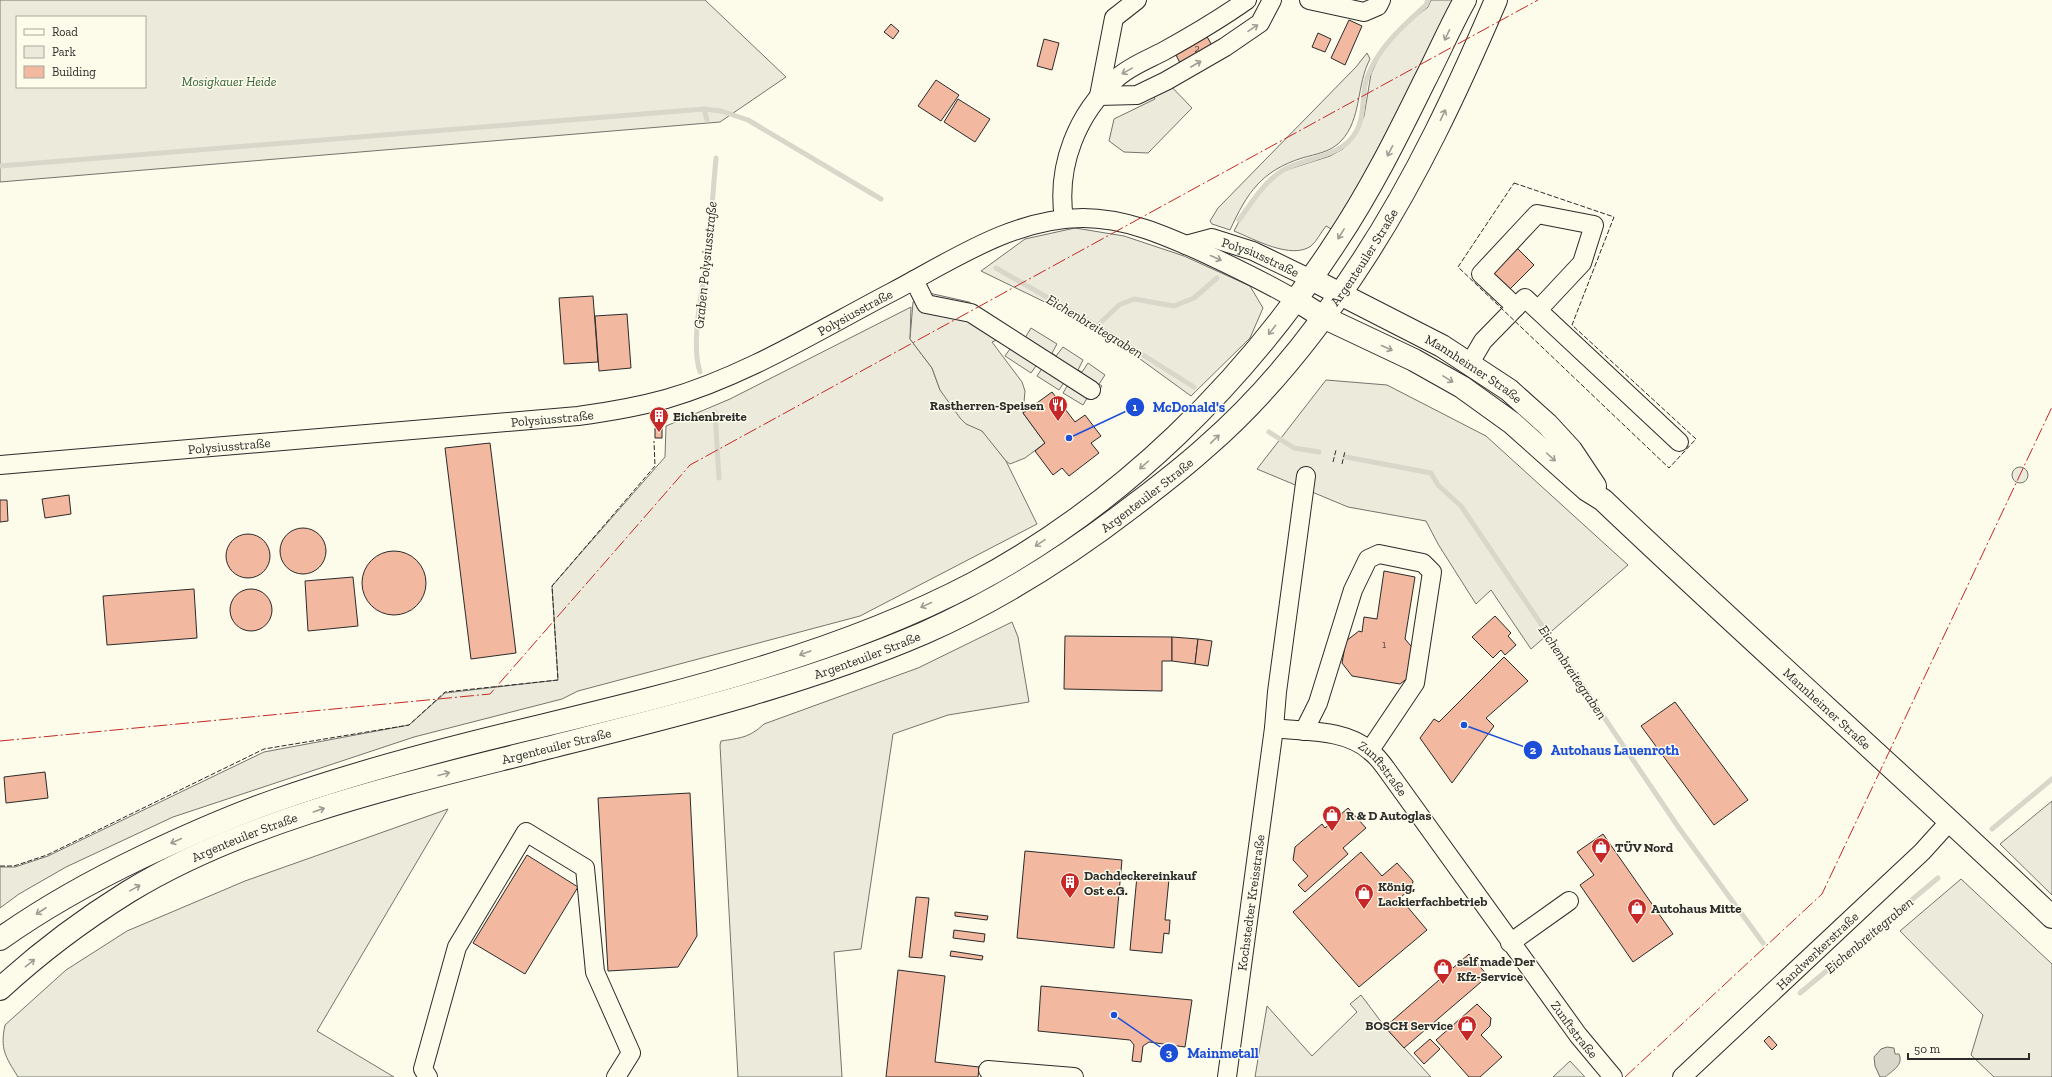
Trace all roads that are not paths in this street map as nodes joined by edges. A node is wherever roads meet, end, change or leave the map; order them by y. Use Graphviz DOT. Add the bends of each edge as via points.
graph roads {
  1 [pos="1136,0"];
  2 [pos="1247,0"];
  3 [pos="1272,0"];
  4 [pos="1309,0"];
  5 [pos="1381,0"];
  6 [pos="1465,0"];
  7 [pos="1496,0"];
  8 [pos="1100,96"];
  9 [pos="1064,219"];
  10 [pos="1186,245"];
  11 [pos="1311,279"];
  12 [pos="914,280"];
  13 [pos="1340,294"];
  14 [pos="1296,300"];
  15 [pos="1516,307"];
  16 [pos="1538,310"];
  17 [pos="1323,317"];
  18 [pos="1470,363"];
  19 [pos="1091,390"];
  20 [pos="1679,442"];
  21 [pos="0,465"];
  22 [pos="1306,476"];
  23 [pos="1603,500"];
  24 [pos="1274,728"];
  25 [pos="1304,731"];
  26 [pos="1370,750"];
  27 [pos="1950,821"];
  28 [pos="1569,901"];
  29 [pos="2052,917"];
  30 [pos="0,939"];
  31 [pos="1510,943"];
  32 [pos="0,988"];
  33 [pos="988,1070"];
  34 [pos="428,1077"];
  35 [pos="616,1077"];
  36 [pos="1074,1077"];
  37 [pos="1227,1077"];
  38 [pos="1614,1077"];
  39 [pos="1682,1077"];
  1 -- 8 [label="street" via="1114,18"];
  2 -- 8 [label="street, one-way" via="1215,23 1118,77"];
  8 -- 3 [label="street, one-way" via="1137,95 1166,81 1225,47 1260,23"];
  4 -- 5 [label="street" via="1364,12 1378,6"];
  6 -- 11 [label="main road, Argenteuiler Straße, one-way" via="1385,160 1339,238"];
  13 -- 7 [label="main road, Argenteuiler Straße, one-way" via="1365,258 1417,167"];
  8 -- 9 [label="street" via="1070,146 1061,189"];
  9 -- 10 [label="street, Polysiusstraße" via="1108,220 1133,225"];
  9 -- 12 [label="street, Polysiusstraße" via="1015,230"];
  10 -- 11 [label="street, Polysiusstraße" via="1212,238 1253,252"];
  10 -- 14 [label="street, Polysiusstraße, one-way" via="1258,278"];
  11 -- 13 [label="main road, Mannheimer Straße"];
  11 -- 14 [label="main road, Argenteuiler Straße"];
  12 -- 19 [label="street" via="926,304 971,313"];
  12 -- 21 [label="street, Polysiusstraße" via="724,378 666,399 630,407 578,416"];
  13 -- 17 [label="main road, Argenteuiler Straße"];
  13 -- 18 [label="main road, Mannheimer Straße"];
  14 -- 17 [label="main road, Mannheimer Straße"];
  14 -- 30 [label="main road, Argenteuiler Straße, one-way" via="1218,393 1121,485 1027,553 971,584 903,616 779,662 585,715 460,745 336,780 273,801 212,825 74,891"];
  15 -- 16 [label="street" via="1525,298"];
  15 -- 16 [label="street" via="1481,274 1537,214 1594,225 1582,263"];
  15 -- 18 [label="street" via="1483,341"];
  16 -- 20 [label="street"];
  17 -- 23 [label="main road, Mannheimer Straße, one-way" via="1462,386 1512,423 1587,490"];
  32 -- 17 [label="main road, Argenteuiler Straße, one-way" via="65,936 129,891 177,866 248,836 369,795 756,694 864,656 925,632 975,608 1056,562 1111,524 1186,465 1244,411"];
  18 -- 23 [label="main road, Mannheimer Straße" via="1509,390 1548,425 1570,450"];
  22 -- 24 [label="street, Kochstedter Kreisstraße"];
  23 -- 27 [label="main road, Mannheimer Straße" via="1738,628"];
  24 -- 25 [label="street, Zunftstraße"];
  24 -- 37 [label="street, Kochstedter Kreisstraße"];
  25 -- 26 [label="street, Zunftstraße" via="1353,740"];
  25 -- 26 [label="street" via="1318,703 1353,590 1368,559 1379,554 1423,563 1432,572 1415,683"];
  26 -- 31 [label="street, Zunftstraße" via="1387,770"];
  27 -- 29 [label="main road, Mannheimer Straße"];
  27 -- 39 [label="street, Handwerkerstraße" via="1922,852"];
  28 -- 31 [label="street"];
  31 -- 38 [label="street, Zunftstraße" via="1578,1035"];
  33 -- 36 [label="street"];
  34 -- 35 [label="street" via="423,1069 458,947 526,832 585,868 595,972 630,1053"];
}
